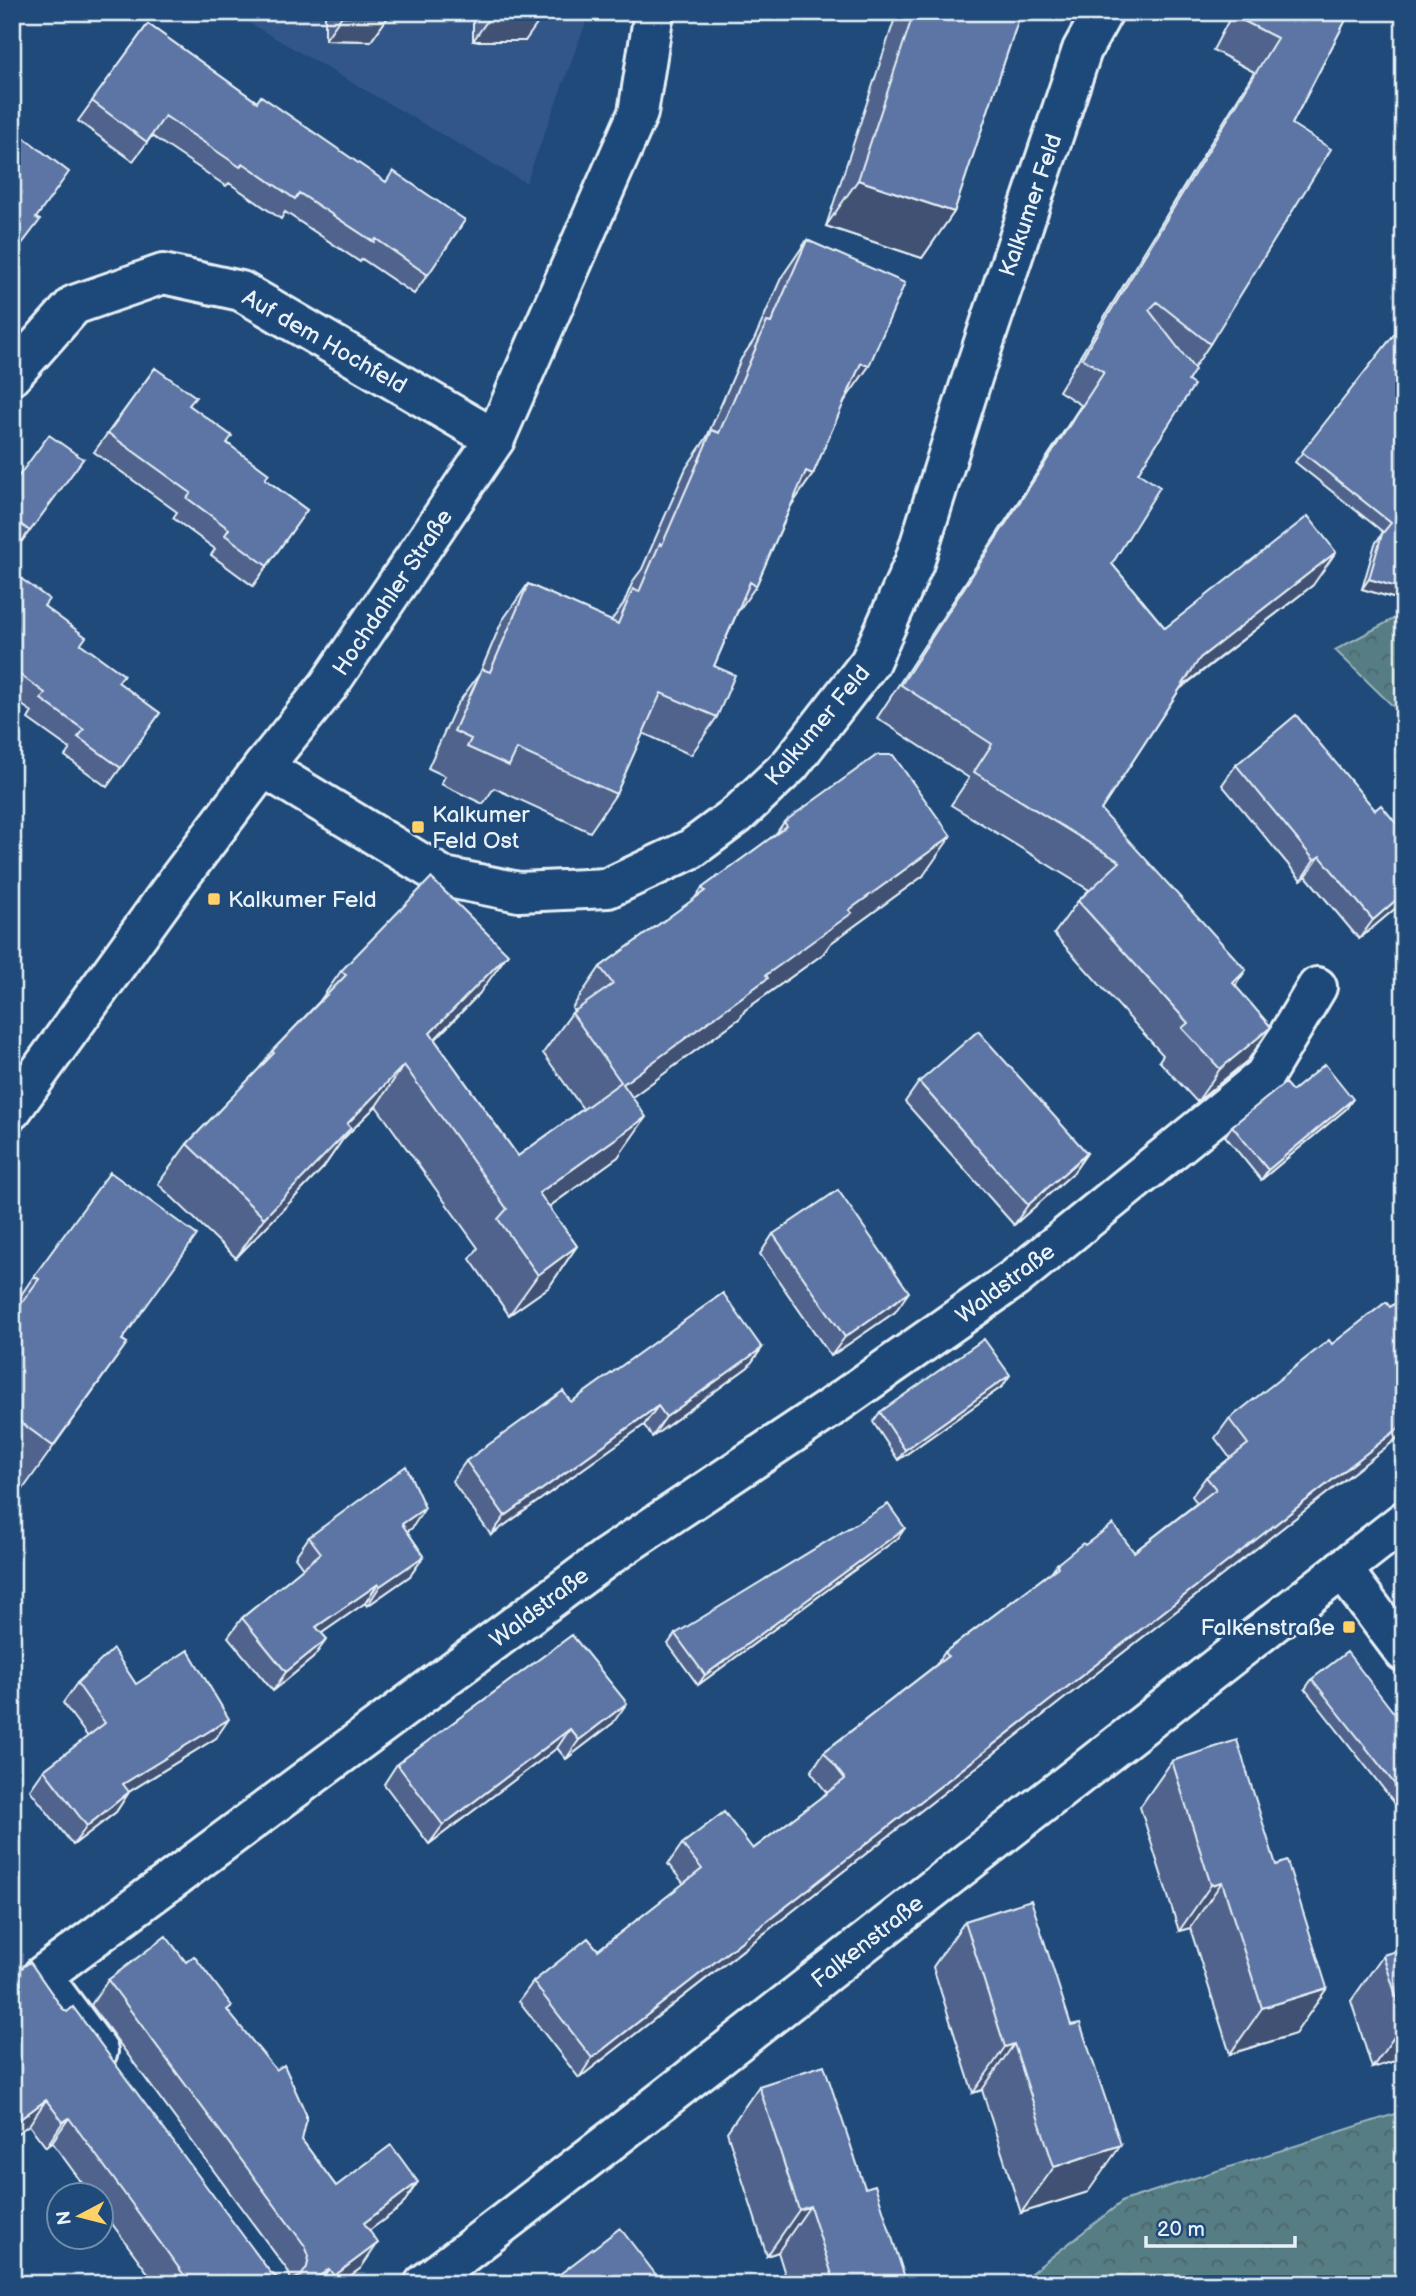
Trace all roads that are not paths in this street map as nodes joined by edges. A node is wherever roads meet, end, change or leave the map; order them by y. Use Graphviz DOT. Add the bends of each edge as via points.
graph roads {
  1 [pos="654,12"];
  2 [pos="1103,12"];
  3 [pos="12,375"];
  4 [pos="495,439"];
  5 [pos="263,767"];
  6 [pos="1317,987"];
  7 [pos="12,1110"];
  8 [pos="1404,1521"];
  9 [pos="1342,1569"];
  10 [pos="1404,1652"];
  11 [pos="115,2075"];
  12 [pos="424,2284"];
  1 -- 4 [label="street, Hochdahler Straße" via="638,113"];
  2 -- 5 [label="street, Kalkumer Feld" via="1082,50 914,563 870,662 790,765 737,815 691,849 608,888 519,892 444,877"];
  3 -- 4 [label="street, Auf dem Hochfeld" via="74,305 163,274 241,291"];
  4 -- 5 [label="street, Hochdahler Straße" via="328,686"];
  5 -- 7 [label="street, Hochdahler Straße"];
  6 -- 11 [label="street, Waldstraße" via="1264,1076 1015,1278 607,1557 42,1976"];
  8 -- 9 [label="street, Falkenstraße"];
  9 -- 10 [label="street"];
  9 -- 12 [label="street, Falkenstraße"];
}
